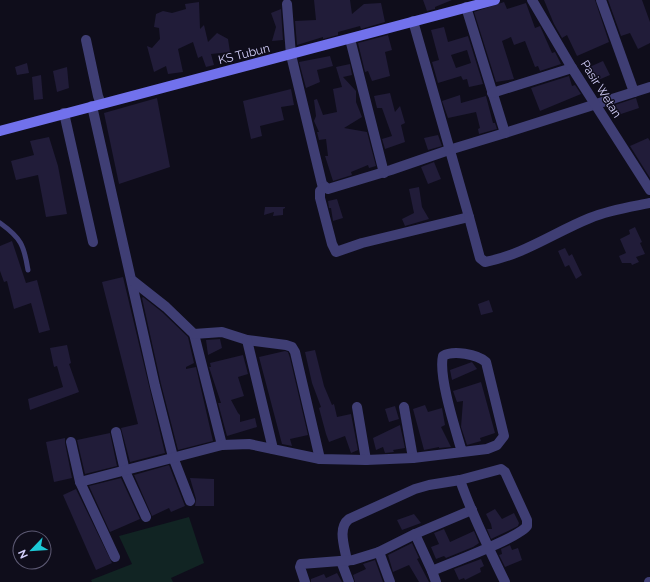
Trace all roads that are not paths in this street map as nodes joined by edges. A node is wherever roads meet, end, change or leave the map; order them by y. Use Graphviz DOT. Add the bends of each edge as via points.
graph roads {
  1 [pos="495,0"];
  2 [pos="532,0"];
  3 [pos="601,0"];
  4 [pos="287,4"];
  5 [pos="466,7"];
  6 [pos="413,21"];
  7 [pos="350,39"];
  8 [pos="86,40"];
  9 [pos="291,55"];
  10 [pos="572,68"];
  11 [pos="650,86"];
  12 [pos="634,92"];
  13 [pos="492,93"];
  14 [pos="595,104"];
  15 [pos="97,105"];
  16 [pos="64,113"];
  17 [pos="0,131"];
  18 [pos="505,134"];
  19 [pos="449,150"];
  20 [pos="384,173"];
  21 [pos="324,187"];
  22 [pos="650,190"];
  23 [pos="650,203"];
  24 [pos="469,217"];
  25 [pos="0,223"];
  26 [pos="93,242"];
  27 [pos="28,270"];
  28 [pos="133,281"];
  29 [pos="194,334"];
  30 [pos="247,340"];
  31 [pos="357,407"];
  32 [pos="404,407"];
  33 [pos="116,432"];
  34 [pos="71,442"];
  35 [pos="222,445"];
  36 [pos="273,449"];
  37 [pos="462,452"];
  38 [pos="173,457"];
  39 [pos="413,458"];
  40 [pos="320,459"];
  41 [pos="366,460"];
  42 [pos="125,471"];
  43 [pos="460,480"];
  44 [pos="80,482"];
  45 [pos="190,501"];
  46 [pos="472,510"];
  47 [pos="146,517"];
  48 [pos="415,534"];
  49 [pos="489,546"];
  50 [pos="378,552"];
  51 [pos="115,557"];
  52 [pos="344,561"];
  53 [pos="432,571"];
  54 [pos="305,582"];
  55 [pos="349,582"];
  56 [pos="390,582"];
  57 [pos="436,582"];
  58 [pos="505,582"];
  1 -- 5 [label="main road, KS Tubun"];
  2 -- 10 [label="street, Pasir Wetan"];
  3 -- 12 [label="street"];
  4 -- 9 [label="street"];
  5 -- 6 [label="main road, KS Tubun"];
  5 -- 13 [label="street"];
  6 -- 7 [label="main road, KS Tubun"];
  6 -- 19 [label="street"];
  7 -- 9 [label="main road, KS Tubun"];
  7 -- 20 [label="street"];
  8 -- 15 [label="street" via="98,96"];
  9 -- 15 [label="main road, KS Tubun"];
  9 -- 21 [label="street"];
  10 -- 13 [label="street"];
  10 -- 14 [label="street, Pasir Wetan"];
  11 -- 12 [label="street"];
  12 -- 14 [label="street"];
  13 -- 18 [label="street"];
  14 -- 18 [label="street"];
  14 -- 22 [label="street, Pasir Wetan"];
  15 -- 16 [label="main road, KS Tubun"];
  15 -- 28 [label="street" via="129,272"];
  16 -- 17 [label="main road, KS Tubun"];
  16 -- 26 [label="street"];
  18 -- 19 [label="street"];
  19 -- 20 [label="street"];
  19 -- 24 [label="street"];
  20 -- 21 [label="street" via="333,188"];
  21 -- 24 [label="street" via="320,191 320,198 336,252 362,243"];
  23 -- 24 [label="street" via="591,217 554,234 532,248 485,262 480,258"];
  25 -- 27 [label="lane" via="13,232 25,249"];
  28 -- 29 [label="street" via="166,307"];
  28 -- 38 [label="street" via="138,315"];
  29 -- 30 [label="street" via="222,332"];
  29 -- 35 [label="street"];
  30 -- 36 [label="street"];
  30 -- 40 [label="street" via="286,344 292,347"];
  31 -- 41 [label="street"];
  32 -- 39 [label="street"];
  33 -- 42 [label="street"];
  34 -- 44 [label="street"];
  35 -- 36 [label="street" via="249,444"];
  35 -- 38 [label="street"];
  36 -- 40 [label="street"];
  37 -- 37 [label="street" via="442,365 443,356 451,353 476,357 486,362 504,436 497,445 487,449"];
  37 -- 39 [label="street"];
  38 -- 42 [label="street"];
  38 -- 45 [label="street"];
  39 -- 41 [label="street"];
  40 -- 41 [label="street"];
  42 -- 44 [label="street"];
  42 -- 47 [label="street"];
  43 -- 46 [label="street"];
  43 -- 49 [label="street" via="485,472 503,470 527,520 527,526 522,532"];
  43 -- 52 [label="street" via="415,489 349,519 342,529"];
  44 -- 51 [label="street"];
  46 -- 48 [label="street"];
  46 -- 49 [label="street"];
  48 -- 50 [label="street"];
  48 -- 53 [label="street"];
  49 -- 53 [label="street"];
  49 -- 58 [label="street"];
  50 -- 52 [label="street"];
  50 -- 56 [label="street"];
  52 -- 54 [label="street" via="301,564"];
  52 -- 55 [label="street"];
  53 -- 57 [label="street"];
}
